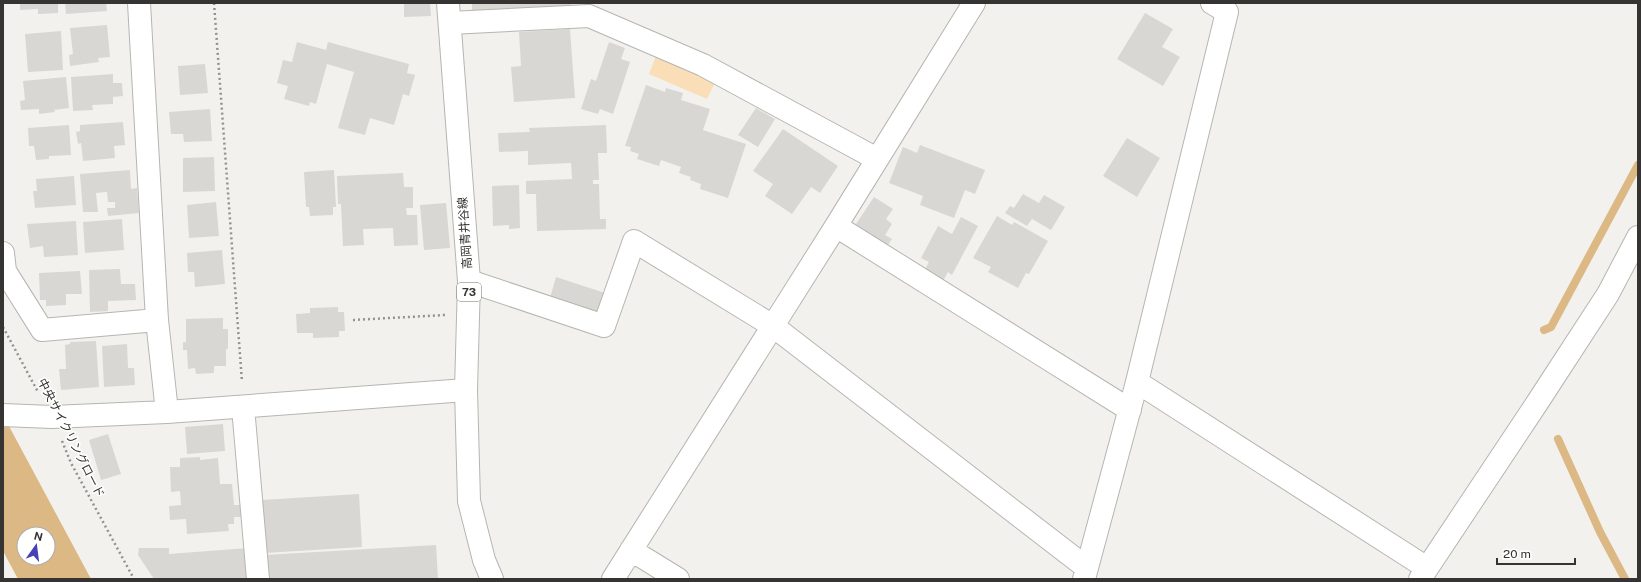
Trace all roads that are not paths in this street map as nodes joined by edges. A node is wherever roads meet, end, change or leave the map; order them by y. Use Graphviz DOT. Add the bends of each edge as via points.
graph roads {
  1 [pos="139,3"];
  2 [pos="974,3"];
  3 [pos="1212,3"];
  4 [pos="449,13"];
  5 [pos="877,159"];
  6 [pos="836,226"];
  7 [pos="1638,237"];
  8 [pos="3,253"];
  9 [pos="469,281"];
  10 [pos="157,320"];
  11 [pos="773,326"];
  12 [pos="1137,382"];
  13 [pos="466,390"];
  14 [pos="243,407"];
  15 [pos="1130,410"];
  16 [pos="167,412"];
  17 [pos="3,415"];
  18 [pos="631,550"];
  19 [pos="1423,573"];
  20 [pos="1086,574"];
  21 [pos="258,579"];
  22 [pos="492,579"];
  23 [pos="613,579"];
  24 [pos="678,579"];
  1 -- 10 [label="street"];
  2 -- 5 [label="street"];
  3 -- 12 [label="street" via="1227,12"];
  4 -- 5 [label="street" via="589,16 703,65"];
  4 -- 9 [label="street, 高岡青井谷線 / 73"];
  5 -- 6 [label="street"];
  6 -- 11 [label="street"];
  6 -- 15 [label="street"];
  7 -- 19 [label="street" via="1608,294"];
  8 -- 10 [label="street" via="5,271 42,330"];
  9 -- 11 [label="street" via="604,326 634,241"];
  9 -- 13 [label="street, 高岡青井谷線 / 73"];
  10 -- 16 [label="street"];
  11 -- 18 [label="street"];
  11 -- 20 [label="street"];
  12 -- 15 [label="street"];
  12 -- 19 [label="street"];
  13 -- 14 [label="street"];
  13 -- 22 [label="street, 高岡青井谷線 / 73" via="469,501 484,560"];
  14 -- 16 [label="street"];
  14 -- 21 [label="street"];
  15 -- 20 [label="street"];
  16 -- 17 [label="street" via="52,417"];
  18 -- 23 [label="street"];
  18 -- 24 [label="street"];
}
